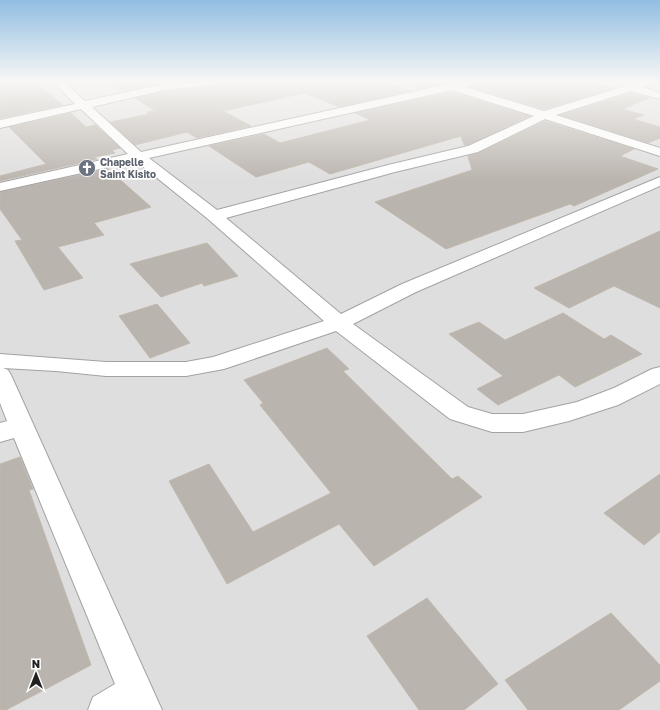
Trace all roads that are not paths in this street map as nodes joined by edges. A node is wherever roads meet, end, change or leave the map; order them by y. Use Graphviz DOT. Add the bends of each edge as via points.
graph roads {
  1 [pos="41,115"];
  2 [pos="94,115"];
  3 [pos="313,115"];
  4 [pos="545,115"];
  5 [pos="0,124"];
  6 [pos="660,152"];
  7 [pos="138,156"];
  8 [pos="660,181"];
  9 [pos="0,187"];
  10 [pos="214,216"];
  11 [pos="339,323"];
  12 [pos="0,361"];
  13 [pos="660,374"];
  14 [pos="0,375"];
  15 [pos="11,429"];
  16 [pos="140,701"];
  17 [pos="106,710"];
  1 -- 5 [label="street"];
  2 -- 7 [label="street"];
  3 -- 7 [label="street"];
  4 -- 6 [label="street"];
  4 -- 10 [label="street" via="473,149"];
  7 -- 9 [label="street"];
  7 -- 10 [label="street"];
  8 -- 11 [label="street" via="409,288"];
  10 -- 11 [label="street"];
  11 -- 12 [label="street" via="216,364 186,369 106,369"];
  11 -- 13 [label="street" via="459,412 480,421 502,424 525,423 602,403 635,390"];
  14 -- 15 [label="street"];
  15 -- 16 [label="street"];
  16 -- 17 [label="street"];
}
